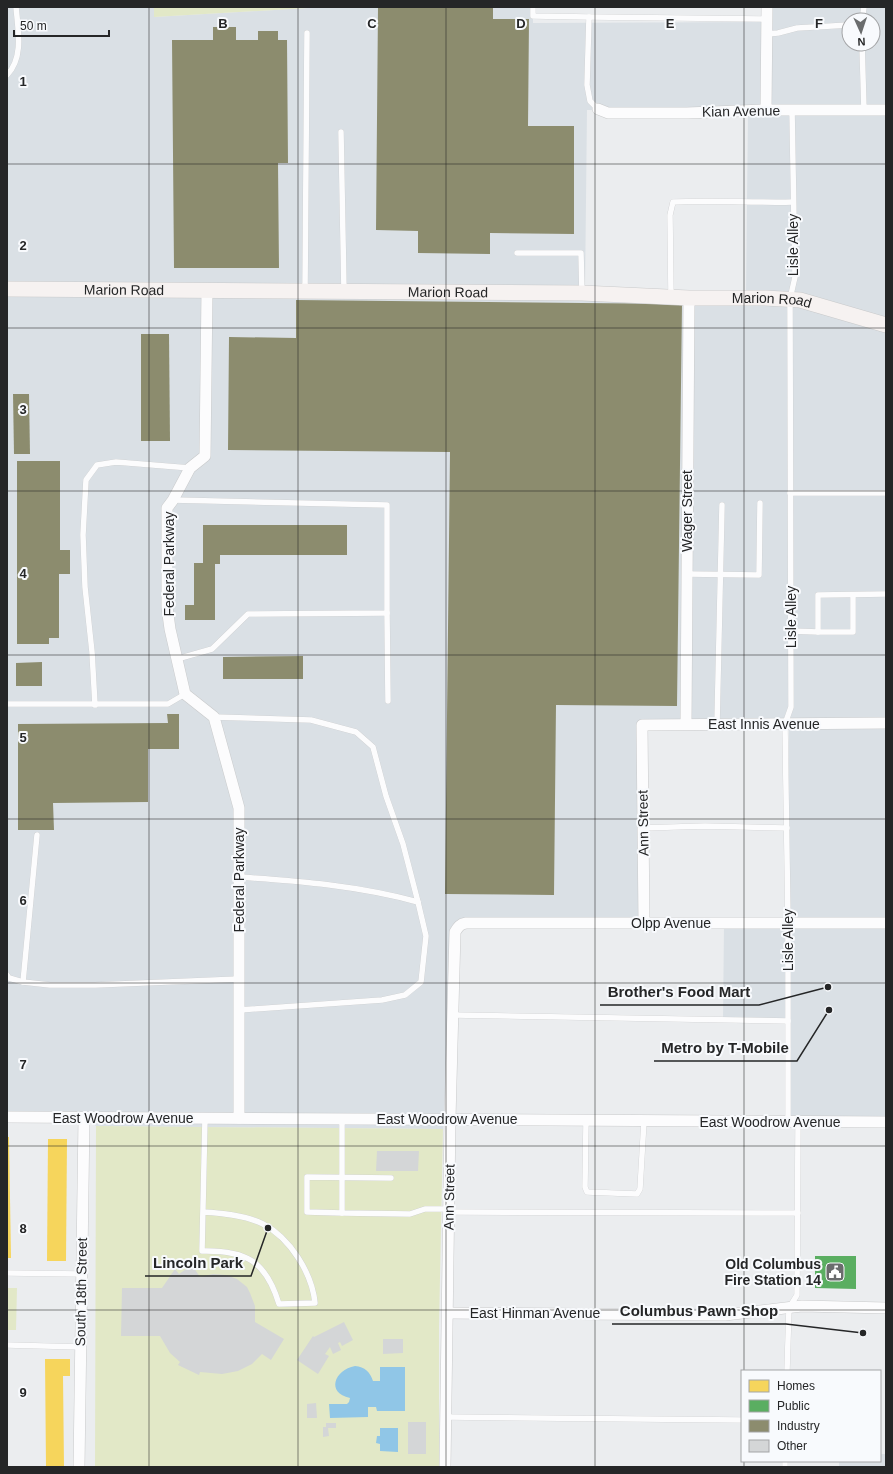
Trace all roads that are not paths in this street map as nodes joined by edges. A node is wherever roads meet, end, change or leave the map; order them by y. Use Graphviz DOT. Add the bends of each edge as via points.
graph roads {
  1 [pos="16,7"];
  2 [pos="533,7"];
  3 [pos="767,7"];
  4 [pos="589,16"];
  5 [pos="767,19"];
  6 [pos="841,25"];
  7 [pos="307,32"];
  8 [pos="766,34"];
  9 [pos="862,52"];
  10 [pos="7,75"];
  11 [pos="598,109"];
  12 [pos="766,110"];
  13 [pos="792,110"];
  14 [pos="864,110"];
  15 [pos="886,110"];
  16 [pos="341,132"];
  17 [pos="793,202"];
  18 [pos="517,253"];
  19 [pos="7,288"];
  20 [pos="207,291"];
  21 [pos="306,291"];
  22 [pos="344,292"];
  23 [pos="582,293"];
  24 [pos="671,296"];
  25 [pos="689,298"];
  26 [pos="790,299"];
  27 [pos="886,325"];
  28 [pos="190,468"];
  29 [pos="790,493"];
  30 [pos="886,493"];
  31 [pos="173,500"];
  32 [pos="760,503"];
  33 [pos="722,505"];
  34 [pos="687,574"];
  35 [pos="720,575"];
  36 [pos="886,594"];
  37 [pos="853,596"];
  38 [pos="387,613"];
  39 [pos="791,631"];
  40 [pos="818,632"];
  41 [pos="177,659"];
  42 [pos="185,694"];
  43 [pos="388,701"];
  44 [pos="7,704"];
  45 [pos="95,705"];
  46 [pos="214,717"];
  47 [pos="886,723"];
  48 [pos="686,724"];
  49 [pos="718,724"];
  50 [pos="785,724"];
  51 [pos="642,725"];
  52 [pos="643,828"];
  53 [pos="787,828"];
  54 [pos="37,835"];
  55 [pos="239,877"];
  56 [pos="418,902"];
  57 [pos="644,922"];
  58 [pos="788,923"];
  59 [pos="886,923"];
  60 [pos="458,927"];
  61 [pos="7,975"];
  62 [pos="239,979"];
  63 [pos="23,982"];
  64 [pos="239,1010"];
  65 [pos="453,1016"];
  66 [pos="788,1021"];
  67 [pos="7,1117"];
  68 [pos="84,1118"];
  69 [pos="204,1118"];
  70 [pos="239,1118"];
  71 [pos="342,1119"];
  72 [pos="450,1119"];
  73 [pos="586,1120"];
  74 [pos="644,1121"];
  75 [pos="793,1122"];
  76 [pos="886,1122"];
  77 [pos="342,1178"];
  78 [pos="391,1178"];
  79 [pos="449,1211"];
  80 [pos="203,1212"];
  81 [pos="342,1213"];
  82 [pos="798,1213"];
  83 [pos="7,1273"];
  84 [pos="82,1274"];
  85 [pos="789,1308"];
  86 [pos="886,1308"];
  87 [pos="448,1313"];
  88 [pos="7,1345"];
  89 [pos="81,1347"];
  90 [pos="787,1370"];
  91 [pos="446,1417"];
  92 [pos="741,1420"];
  93 [pos="80,1467"];
  94 [pos="445,1467"];
  1 -- 10 [label="lane" via="16,62"];
  2 -- 4 [label="lane" via="533,16"];
  3 -- 5 [label="street"];
  4 -- 5 [label="lane"];
  4 -- 11 [label="lane" via="586,85 590,101"];
  5 -- 8 [label="street"];
  6 -- 8 [label="lane" via="797,28"];
  7 -- 21 [label="lane"];
  8 -- 12 [label="street"];
  9 -- 14 [label="lane"];
  11 -- 12 [label="street, Kian Avenue" via="608,113"];
  12 -- 13 [label="street, Kian Avenue"];
  13 -- 14 [label="street, Kian Avenue"];
  13 -- 17 [label="lane, Lisle Alley"];
  14 -- 15 [label="street, Kian Avenue"];
  16 -- 22 [label="lane"];
  17 -- 24 [label="lane" via="673,202 670,215"];
  17 -- 26 [label="lane, Lisle Alley" via="795,277"];
  18 -- 23 [label="lane" via="581,252"];
  19 -- 20 [label="street, Marion Road"];
  20 -- 21 [label="street, Marion Road"];
  20 -- 28 [label="street, Federal Parkway" via="205,456"];
  21 -- 22 [label="street, Marion Road"];
  22 -- 23 [label="street, Marion Road"];
  23 -- 24 [label="street, Marion Road"];
  24 -- 25 [label="street, Marion Road"];
  25 -- 26 [label="street, Marion Road"];
  25 -- 34 [label="street, Wager Street"];
  26 -- 27 [label="street, Marion Road" via="810,302"];
  26 -- 29 [label="lane, Lisle Alley"];
  28 -- 31 [label="street, Federal Parkway"];
  28 -- 45 [label="lane" via="116,462 97,465 86,480 83,535 85,587"];
  29 -- 30 [label="lane"];
  29 -- 39 [label="lane, Lisle Alley"];
  31 -- 38 [label="lane" via="387,505"];
  31 -- 41 [label="street, Federal Parkway" via="167,508 167,607"];
  32 -- 35 [label="lane" via="759,575"];
  33 -- 35 [label="lane"];
  34 -- 35 [label="lane"];
  34 -- 48 [label="street, Wager Street"];
  35 -- 49 [label="lane"];
  36 -- 37 [label="lane"];
  37 -- 40 [label="lane" via="853,632"];
  37 -- 40 [label="lane" via="818,596"];
  38 -- 41 [label="lane" via="248,614 212,649"];
  38 -- 43 [label="lane"];
  39 -- 40 [label="lane"];
  39 -- 50 [label="lane, Lisle Alley" via="791,707"];
  41 -- 42 [label="street, Federal Parkway"];
  42 -- 45 [label="lane" via="168,704"];
  42 -- 46 [label="street"];
  44 -- 45 [label="lane"];
  46 -- 55 [label="street, Federal Parkway" via="239,808"];
  46 -- 56 [label="lane" via="311,720 356,732 373,747"];
  47 -- 50 [label="street, East Innis Avenue"];
  48 -- 49 [label="street, East Innis Avenue"];
  48 -- 51 [label="street, East Innis Avenue"];
  49 -- 50 [label="street, East Innis Avenue"];
  50 -- 53 [label="lane, Lisle Alley"];
  51 -- 52 [label="street, Ann Street"];
  52 -- 53 [label="lane"];
  52 -- 57 [label="street, Ann Street"];
  53 -- 58 [label="lane, Lisle Alley"];
  54 -- 63 [label="lane"];
  55 -- 56 [label="lane" via="350,887"];
  55 -- 62 [label="street, Federal Parkway"];
  56 -- 64 [label="lane" via="426,936 421,982 405,994 382,1000"];
  57 -- 58 [label="street, Olpp Avenue"];
  57 -- 60 [label="street, Olpp Avenue" via="466,923"];
  58 -- 59 [label="street, Olpp Avenue"];
  58 -- 66 [label="lane, Lisle Alley"];
  60 -- 65 [label="street, Ann Street" via="455,932"];
  61 -- 63 [label="lane"];
  62 -- 63 [label="lane" via="95,985"];
  62 -- 64 [label="street, Federal Parkway"];
  64 -- 70 [label="street, Federal Parkway"];
  65 -- 66 [label="lane"];
  65 -- 72 [label="street, Ann Street"];
  66 -- 75 [label="lane, Lisle Alley"];
  67 -- 68 [label="street, East Woodrow Avenue"];
  68 -- 69 [label="street, East Woodrow Avenue"];
  68 -- 84 [label="street, South 18th Street"];
  69 -- 70 [label="street, East Woodrow Avenue"];
  69 -- 80 [label="lane"];
  70 -- 71 [label="street, East Woodrow Avenue"];
  71 -- 72 [label="street, East Woodrow Avenue"];
  71 -- 77 [label="lane"];
  72 -- 73 [label="street, East Woodrow Avenue"];
  72 -- 79 [label="street, Ann Street"];
  73 -- 74 [label="street, East Woodrow Avenue"];
  73 -- 74 [label="lane" via="587,1192 637,1194 640,1189"];
  74 -- 75 [label="street, East Woodrow Avenue"];
  75 -- 76 [label="street, East Woodrow Avenue"];
  75 -- 82 [label="lane, Lisle Alley"];
  77 -- 78 [label="lane"];
  77 -- 81 [label="lane"];
  77 -- 81 [label="lane" via="307,1177 307,1212"];
  79 -- 81 [label="lane" via="425,1209 410,1214"];
  79 -- 82 [label="lane"];
  79 -- 87 [label="street, Ann Street"];
  80 -- 80 [label="lane" via="202,1251 231,1252 253,1261 270,1281 279,1304 315,1303 310,1280 302,1263 276,1234 263,1224 248,1219"];
  82 -- 85 [label="lane, Lisle Alley" via="798,1295"];
  83 -- 84 [label="lane"];
  84 -- 89 [label="street, South 18th Street"];
  85 -- 86 [label="street, East Hinman Avenue"];
  85 -- 87 [label="street, East Hinman Avenue" via="725,1315"];
  85 -- 90 [label="lane, Lisle Alley"];
  87 -- 91 [label="street, Ann Street"];
  88 -- 89 [label="lane"];
  89 -- 93 [label="street, South 18th Street"];
  91 -- 92 [label="lane"];
  91 -- 94 [label="street, Ann Street"];
}
